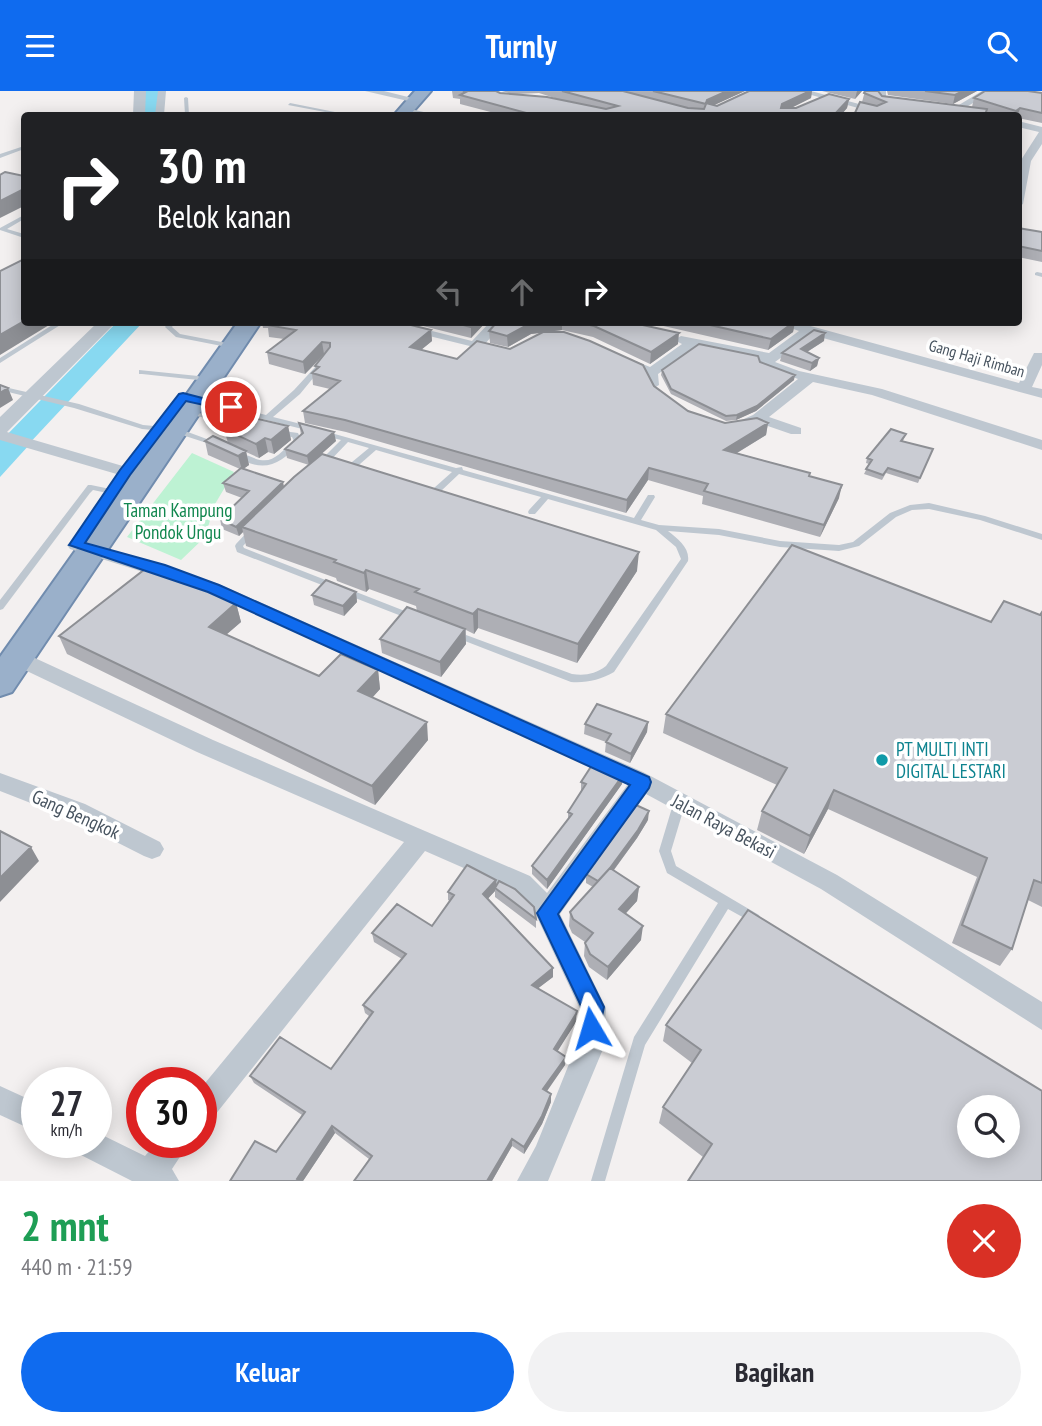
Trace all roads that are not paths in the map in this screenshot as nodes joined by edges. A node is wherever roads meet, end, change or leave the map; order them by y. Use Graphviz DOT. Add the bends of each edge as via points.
graph roads {
  1 [pos="140,91"];
  2 [pos="162,91"];
  3 [pos="369,91"];
  4 [pos="423,91"];
  5 [pos="801,91"];
  6 [pos="841,91"];
  7 [pos="874,91"];
  8 [pos="988,91"];
  9 [pos="826,97"];
  10 [pos="186,98"];
  11 [pos="892,100"];
  12 [pos="290,104"];
  13 [pos="917,104"];
  14 [pos="404,106"];
  15 [pos="805,106"];
  16 [pos="942,108"];
  17 [pos="954,110"];
  18 [pos="141,112"];
  19 [pos="158,112"];
  20 [pos="187,112"];
  21 [pos="330,112"];
  22 [pos="420,112"];
  23 [pos="870,112"];
  24 [pos="874,112"];
  25 [pos="978,112"];
  26 [pos="1022,125"];
  27 [pos="1042,132"];
  28 [pos="21,148"];
  29 [pos="0,156"];
  30 [pos="1025,165"];
  31 [pos="1042,167"];
  32 [pos="1022,176"];
  33 [pos="21,219"];
  34 [pos="21,235"];
  35 [pos="56,326"];
  36 [pos="104,326"];
  37 [pos="170,326"];
  38 [pos="245,326"];
  39 [pos="493,326"];
  40 [pos="796,326"];
  41 [pos="397,327"];
  42 [pos="810,330"];
  43 [pos="231,337"];
  44 [pos="670,337"];
  45 [pos="693,343"];
  46 [pos="476,345"];
  47 [pos="511,353"];
  48 [pos="611,355"];
  49 [pos="1039,356"];
  50 [pos="327,357"];
  51 [pos="770,357"];
  52 [pos="0,361"];
  53 [pos="142,372"];
  54 [pos="651,373"];
  55 [pos="808,378"];
  56 [pos="0,388"];
  57 [pos="1024,389"];
  58 [pos="1042,394"];
  59 [pos="39,398"];
  60 [pos="663,399"];
  61 [pos="183,407"];
  62 [pos="268,418"];
  63 [pos="758,418"];
  64 [pos="254,426"];
  65 [pos="0,428"];
  66 [pos="721,428"];
  67 [pos="268,429"];
  68 [pos="796,431"];
  69 [pos="0,435"];
  70 [pos="347,439"];
  71 [pos="1042,445"];
  72 [pos="38,447"];
  73 [pos="375,447"];
  74 [pos="349,469"];
  75 [pos="459,469"];
  76 [pos="310,475"];
  77 [pos="127,481"];
  78 [pos="437,490"];
  79 [pos="547,495"];
  80 [pos="651,497"];
  81 [pos="532,512"];
  82 [pos="264,520"];
  83 [pos="636,521"];
  84 [pos="659,528"];
  85 [pos="1042,537"];
  86 [pos="85,547"];
  87 [pos="0,607"];
  88 [pos="419,620"];
  89 [pos="444,630"];
  90 [pos="8,657"];
  91 [pos="0,683"];
  92 [pos="0,782"];
  93 [pos="642,782"];
  94 [pos="680,801"];
  95 [pos="421,839"];
  96 [pos="152,849"];
  97 [pos="726,901"];
  98 [pos="547,913"];
  99 [pos="773,929"];
  100 [pos="1042,1017"];
  101 [pos="217,1090"];
  102 [pos="0,1100"];
  103 [pos="21,1110"];
  104 [pos="112,1155"];
  105 [pos="166,1158"];
  106 [pos="157,1177"];
  107 [pos="532,1181"];
  108 [pos="598,1181"];
  1 -- 18 [label="street"];
  2 -- 19 [label="street"];
  3 -- 14 [label="street"];
  4 -- 14 [label="highway"];
  5 -- 9 [label="street"];
  6 -- 9 [label="street"];
  7 -- 11 [label="street" via="883,93 880,99"];
  8 -- 17 [label="street"];
  9 -- 15 [label="street"];
  9 -- 23 [label="street"];
  10 -- 20 [label="lane"];
  11 -- 13 [label="street"];
  11 -- 24 [label="street"];
  12 -- 21 [label="lane"];
  14 -- 22 [label="lane"];
  16 -- 17 [label="street"];
  17 -- 25 [label="street"];
  26 -- 27 [label="street"];
  27 -- 30 [label="street"];
  28 -- 29 [label="lane"];
  30 -- 31 [label="street"];
  30 -- 32 [label="street"];
  33 -- 34 [label="lane" via="2,229"];
  35 -- 52 [label="lane"];
  36 -- 59 [label="street"];
  37 -- 43 [label="lane" via="178,336"];
  38 -- 43 [label="highway"];
  39 -- 46 [label="street"];
  40 -- 42 [label="street, Gang Haji Rimban"];
  41 -- 46 [label="street"];
  42 -- 51 [label="street"];
  42 -- 57 [label="street, Gang Haji Rimban"];
  43 -- 61 [label="highway"];
  44 -- 45 [label="street"];
  45 -- 51 [label="street"];
  45 -- 54 [label="street"];
  46 -- 47 [label="street"];
  48 -- 54 [label="street"];
  49 -- 57 [label="street"];
  50 -- 62 [label="lane"];
  51 -- 55 [label="street" via="764,361 767,364"];
  53 -- 61 [label="lane"];
  54 -- 60 [label="street" via="652,384"];
  55 -- 63 [label="street"];
  55 -- 71 [label="street" via="862,388"];
  56 -- 59 [label="lane"];
  57 -- 58 [label="street, Gang Haji Rimban"];
  59 -- 61 [label="lane" via="142,427"];
  59 -- 65 [label="street"];
  61 -- 62 [label="lane"];
  61 -- 64 [label="lane"];
  61 -- 67 [label="lane" via="211,441 261,465 270,465 298,442 295,435"];
  61 -- 77 [label="highway"];
  62 -- 70 [label="lane"];
  63 -- 66 [label="street" via="733,429"];
  63 -- 68 [label="street"];
  69 -- 72 [label="street"];
  70 -- 73 [label="lane"];
  70 -- 76 [label="lane"];
  72 -- 77 [label="street"];
  73 -- 74 [label="lane"];
  73 -- 75 [label="lane"];
  75 -- 78 [label="lane"];
  75 -- 79 [label="lane"];
  77 -- 86 [label="highway"];
  77 -- 87 [label="lane" via="91,487"];
  79 -- 81 [label="lane"];
  79 -- 83 [label="lane"];
  80 -- 83 [label="lane"];
  82 -- 88 [label="lane" via="240,550"];
  83 -- 84 [label="lane"];
  84 -- 85 [label="lane" via="839,548 856,544 893,515 929,506"];
  84 -- 89 [label="lane" via="679,545 685,559 610,669 599,676 571,678"];
  86 -- 90 [label="highway"];
  86 -- 93 [label="street, Jalan Raya Bekasi" via="213,588"];
  90 -- 91 [label="highway"];
  90 -- 95 [label="street"];
  92 -- 96 [label="street, Gang Bengkok" via="77,811"];
  93 -- 94 [label="street, Jalan Raya Bekasi"];
  93 -- 98 [label="street"];
  94 -- 97 [label="lane" via="665,851 671,869"];
  94 -- 100 [label="street, Jalan Raya Bekasi" via="829,882"];
  95 -- 98 [label="street" via="522,883"];
  95 -- 101 [label="street"];
  97 -- 99 [label="lane"];
  97 -- 108 [label="lane" via="639,1042"];
  98 -- 107 [label="street" via="593,1007 589,1049"];
  102 -- 103 [label="street"];
  104 -- 106 [label="street"];
  105 -- 106 [label="street"];
}
